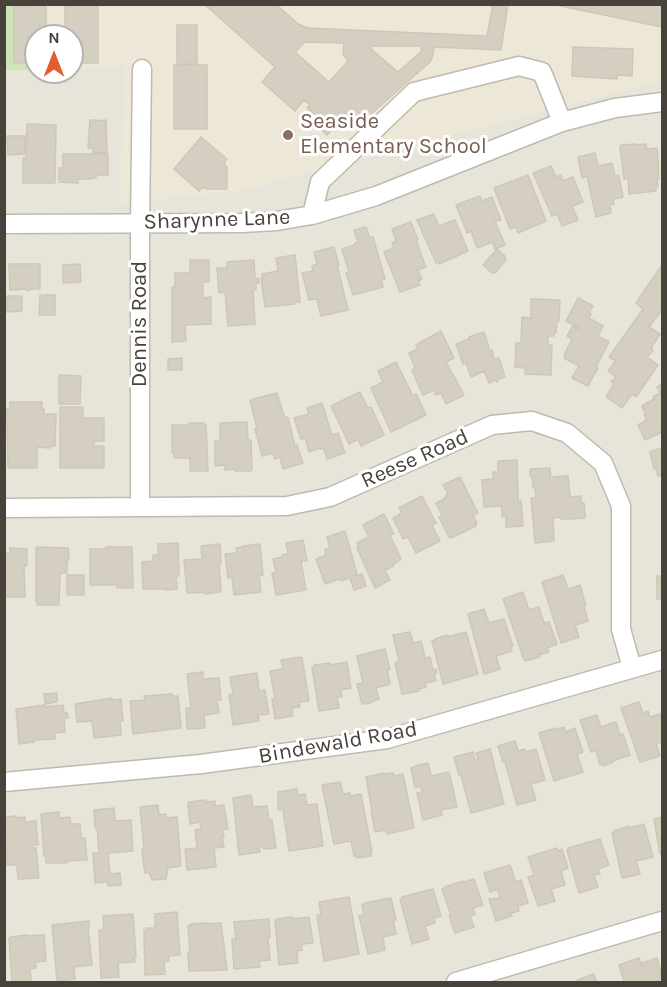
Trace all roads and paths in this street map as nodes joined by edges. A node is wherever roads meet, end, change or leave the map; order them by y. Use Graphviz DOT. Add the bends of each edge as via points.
graph roads {
  1 [pos="142,69"];
  2 [pos="663,102"];
  3 [pos="562,122"];
  4 [pos="312,215"];
  5 [pos="4,224"];
  6 [pos="140,224"];
  7 [pos="140,507"];
  8 [pos="4,508"];
  9 [pos="663,660"];
  10 [pos="632,668"];
  11 [pos="4,782"];
  12 [pos="663,921"];
  13 [pos="456,982"];
  1 -- 6 [label="street, Dennis Road"];
  2 -- 3 [label="street, Sharynne Lane" via="615,108"];
  3 -- 4 [label="street, Sharynne Lane" via="376,196"];
  3 -- 4 [label="street" via="542,72 519,66 414,92 320,182"];
  4 -- 6 [label="street, Sharynne Lane" via="242,223"];
  5 -- 6 [label="street, Sharynne Lane"];
  6 -- 7 [label="street, Dennis Road"];
  7 -- 8 [label="street, Reese Road"];
  7 -- 10 [label="street, Reese Road" via="287,506 330,497 492,425 532,421 567,433 603,463 621,506 621,629"];
  9 -- 10 [label="street, Bindewald Road"];
  10 -- 11 [label="street, Bindewald Road" via="387,739 201,764"];
  12 -- 13 [label="street"];
}
